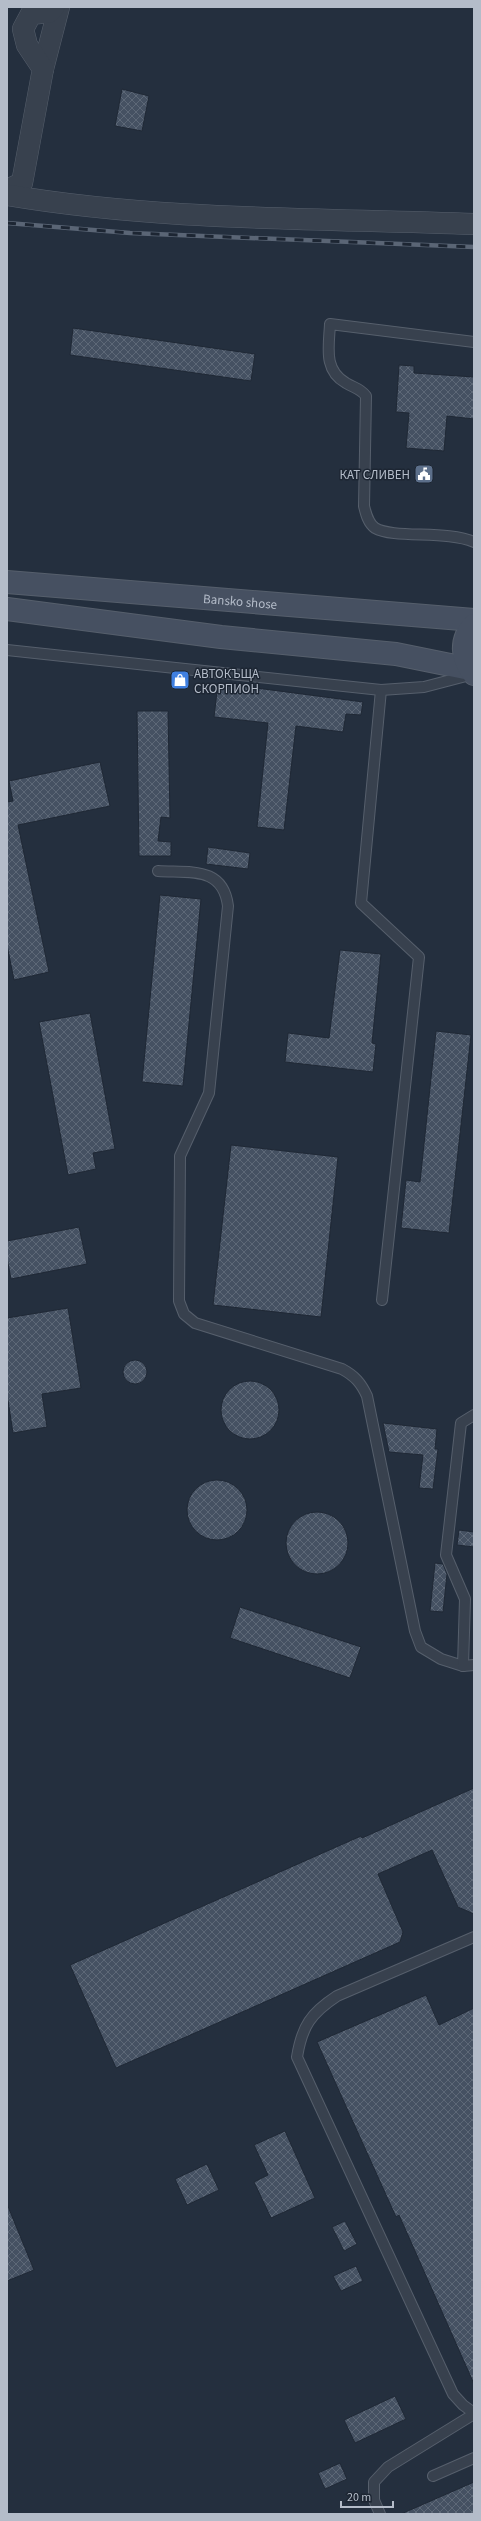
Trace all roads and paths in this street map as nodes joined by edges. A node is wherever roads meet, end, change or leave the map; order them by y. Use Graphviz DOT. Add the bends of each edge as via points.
graph roads {
  1 [pos="54,7"];
  2 [pos="59,7"];
  3 [pos="43,69"];
  4 [pos="7,190"];
  5 [pos="7,195"];
  6 [pos="474,224"];
  7 [pos="474,342"];
  8 [pos="474,542"];
  9 [pos="7,582"];
  10 [pos="7,609"];
  11 [pos="474,620"];
  12 [pos="474,625"];
  13 [pos="7,650"];
  14 [pos="473,672"];
  15 [pos="381,690"];
  16 [pos="158,871"];
  17 [pos="382,1300"];
  18 [pos="474,1415"];
  19 [pos="470,1600"];
  20 [pos="474,1665"];
  21 [pos="463,1666"];
  22 [pos="474,1937"];
  23 [pos="474,2413"];
  24 [pos="474,2458"];
  25 [pos="433,2476"];
  26 [pos="380,2514"];
  1 -- 3 [label="street" via="49,12 31,14 23,28 27,45"];
  2 -- 3 [label="street"];
  3 -- 4 [label="street" via="22,183"];
  5 -- 6 [label="street" via="47,202 172,213"];
  7 -- 8 [label="lane" via="330,324 328,359 334,374 346,384 361,389 366,396 364,506 369,520 376,528 450,535"];
  9 -- 11 [label="main road, Bansko shose"];
  10 -- 14 [label="main road" via="221,637 396,654"];
  12 -- 14 [label="main road" via="464,643 464,656"];
  13 -- 15 [label="lane"];
  14 -- 15 [label="lane" via="424,687"];
  15 -- 17 [label="lane" via="361,903 419,957"];
  16 -- 21 [label="lane" via="206,874 219,881 226,892 228,906 209,1093 180,1156 179,1300 184,1314 195,1323 342,1369 354,1376 362,1385 367,1396 415,1631 421,1647 441,1659"];
  18 -- 19 [label="lane" via="461,1423 446,1555"];
  19 -- 21 [label="lane"];
  20 -- 21 [label="lane"];
  22 -- 23 [label="lane" via="337,1996 319,2008 307,2022 300,2039 297,2057 453,2394 462,2405"];
  23 -- 26 [label="lane" via="388,2467 374,2482 374,2500"];
  24 -- 25 [label="lane"];
}
